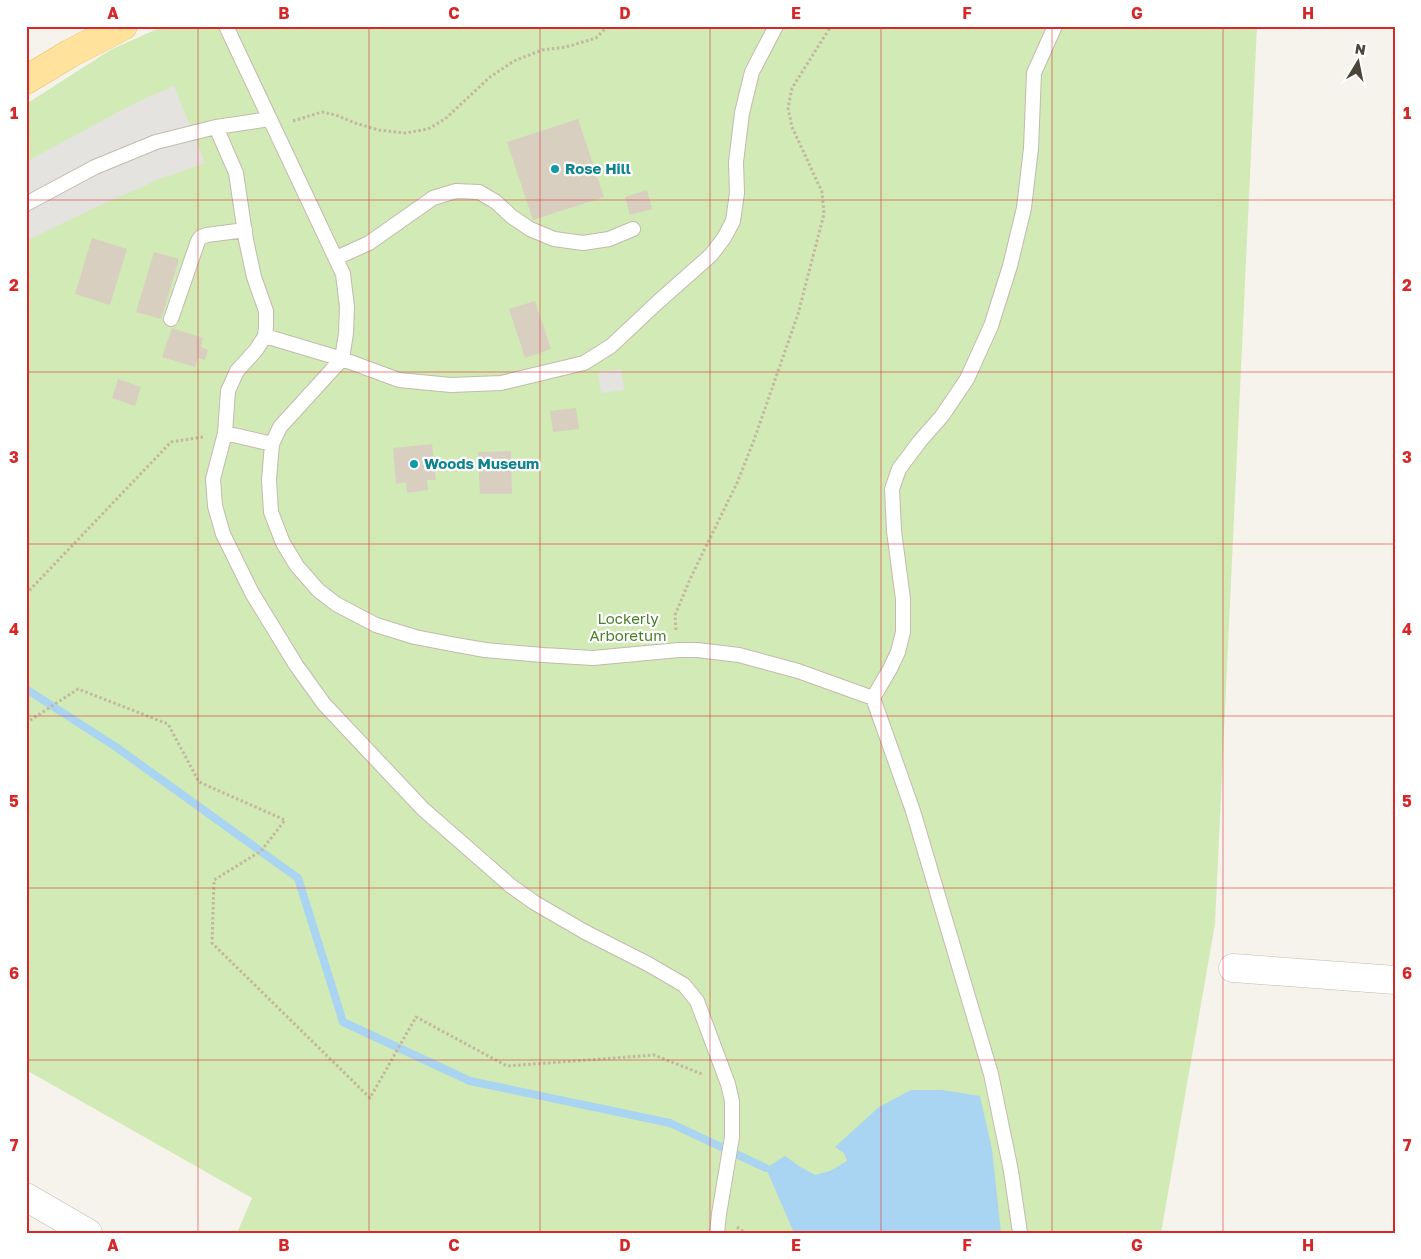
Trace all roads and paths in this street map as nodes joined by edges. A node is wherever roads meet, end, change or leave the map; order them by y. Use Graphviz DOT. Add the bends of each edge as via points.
graph roads {
  1 [pos="124,26"];
  2 [pos="226,26"];
  3 [pos="608,26"];
  4 [pos="776,26"];
  5 [pos="831,26"];
  6 [pos="1055,26"];
  7 [pos="26,80"];
  8 [pos="272,123"];
  9 [pos="216,127"];
  10 [pos="26,204"];
  11 [pos="633,229"];
  12 [pos="245,230"];
  13 [pos="336,258"];
  14 [pos="171,319"];
  15 [pos="265,336"];
  16 [pos="342,359"];
  17 [pos="225,433"];
  18 [pos="272,444"];
  19 [pos="26,594"];
  20 [pos="679,650"];
  21 [pos="873,698"];
  22 [pos="26,723"];
  23 [pos="1233,968"];
  24 [pos="1395,980"];
  25 [pos="728,1084"];
  26 [pos="26,1198"];
  27 [pos="88,1233"];
  28 [pos="717,1233"];
  29 [pos="1020,1233"];
  1 -- 7 [label="main road"];
  2 -- 8 [label="lane"];
  3 -- 8 [label="path" via="596,38 514,60 490,77 445,119 428,129 405,132 379,130 322,112"];
  4 -- 16 [label="lane" via="752,72 742,113 733,221 711,254 611,346 584,363 501,383 451,385 399,380"];
  5 -- 20 [label="path" via="792,88 788,108 792,127 822,192 824,214 798,314 754,440 675,615"];
  6 -- 21 [label="lane" via="1034,73 1031,148 1024,208 991,326 967,379 899,469 892,489 903,632 894,661"];
  8 -- 9 [label="lane"];
  8 -- 13 [label="lane"];
  9 -- 10 [label="lane" via="156,142 95,167"];
  9 -- 12 [label="lane" via="236,174"];
  11 -- 13 [label="lane" via="610,239 583,243 554,239 530,229 479,192 456,190 433,198 369,243"];
  12 -- 14 [label="lane" via="207,235 198,241"];
  12 -- 15 [label="lane" via="254,277 266,310"];
  13 -- 16 [label="lane" via="343,274 347,307"];
  15 -- 16 [label="lane"];
  15 -- 17 [label="lane" via="237,371 228,391"];
  16 -- 18 [label="lane" via="280,427"];
  17 -- 18 [label="lane"];
  17 -- 19 [label="path" via="171,442"];
  17 -- 25 [label="lane" via="213,479 215,506 223,534 252,593 324,704 422,809 511,886 584,932 684,986 697,1001"];
  18 -- 20 [label="lane" via="271,512 283,543 297,566 318,590 336,604 376,625 451,644 543,655 593,658"];
  20 -- 21 [label="lane" via="740,655 798,671"];
  21 -- 29 [label="lane" via="914,811 991,1074"];
  22 -- 25 [label="path" via="78,689 168,724 199,782 285,820 260,851 214,880 212,943 370,1098 416,1017 507,1066 654,1055"];
  23 -- 24 [label="street"];
  25 -- 28 [label="lane" via="732,1100 732,1137"];
  26 -- 27 [label="street"];
}
